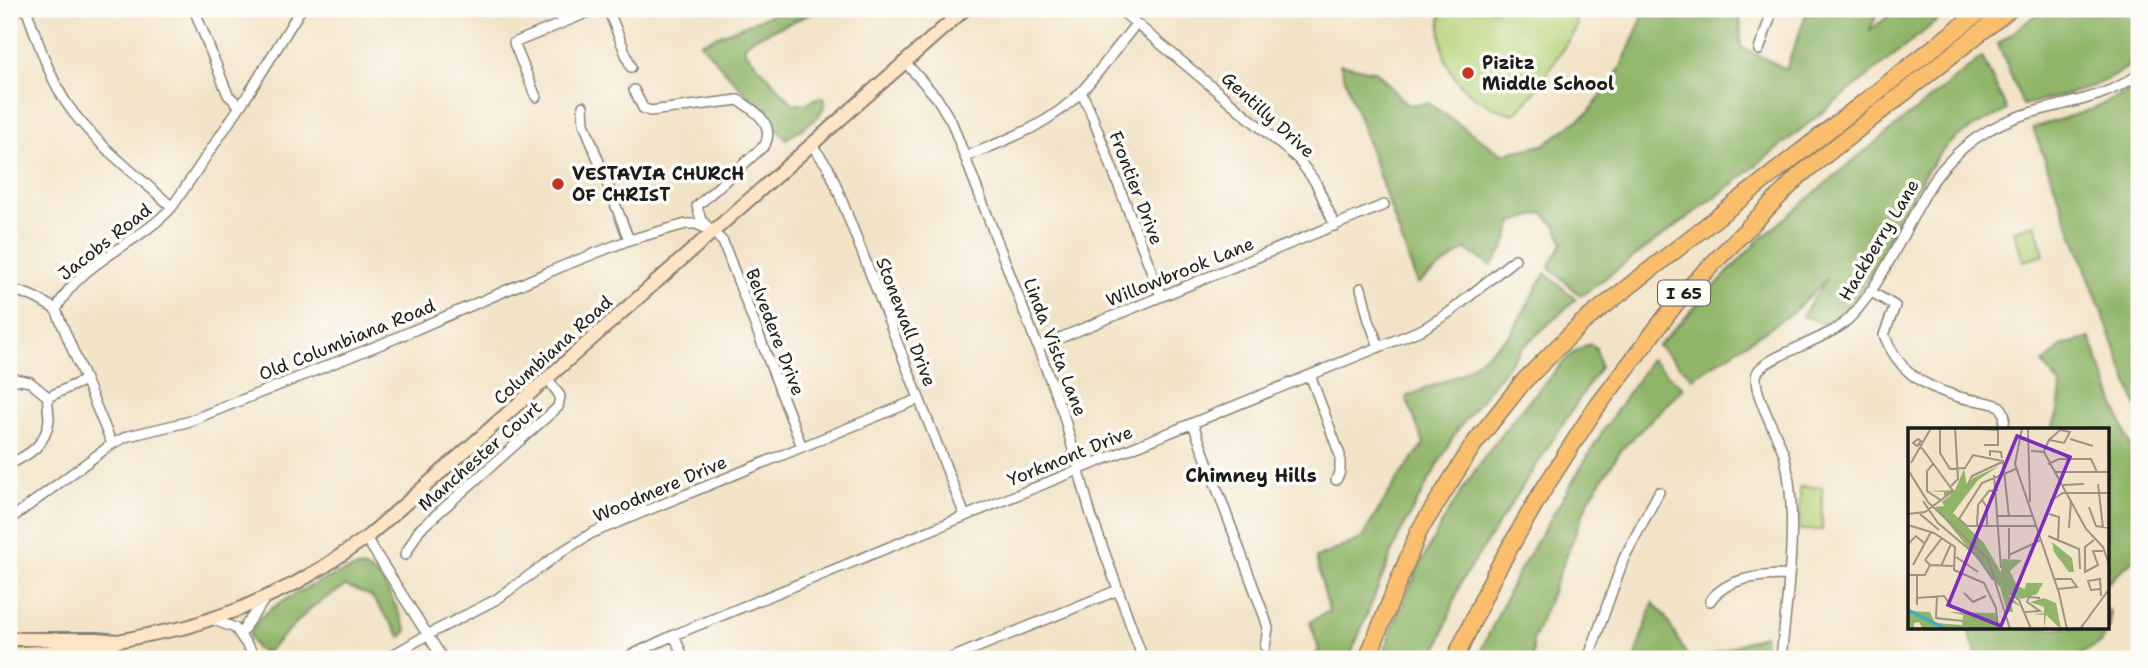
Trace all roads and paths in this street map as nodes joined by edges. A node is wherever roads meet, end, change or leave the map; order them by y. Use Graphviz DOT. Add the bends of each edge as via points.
graph roads {
  1 [pos="26,9"];
  2 [pos="194,9"];
  3 [pos="301,9"];
  4 [pos="558,9"];
  5 [pos="597,9"];
  6 [pos="608,9"];
  7 [pos="965,9"];
  8 [pos="1119,9"];
  9 [pos="1773,9"];
  10 [pos="1983,9"];
  11 [pos="2010,9"];
  12 [pos="563,22"];
  13 [pos="1136,24"];
  14 [pos="1759,50"];
  15 [pos="905,62"];
  16 [pos="631,67"];
  17 [pos="2139,74"];
  18 [pos="634,90"];
  19 [pos="1081,92"];
  20 [pos="536,97"];
  21 [pos="240,106"];
  22 [pos="583,106"];
  23 [pos="811,144"];
  24 [pos="965,157"];
  25 [pos="1384,205"];
  26 [pos="172,207"];
  27 [pos="1335,226"];
  28 [pos="712,231"];
  29 [pos="629,240"];
  30 [pos="1515,259"];
  31 [pos="1361,288"];
  32 [pos="9,290"];
  33 [pos="1870,291"];
  34 [pos="1161,296"];
  35 [pos="56,310"];
  36 [pos="1038,347"];
  37 [pos="1379,347"];
  38 [pos="1310,375"];
  39 [pos="9,378"];
  40 [pos="548,379"];
  41 [pos="85,380"];
  42 [pos="47,397"];
  43 [pos="919,399"];
  44 [pos="1193,424"];
  45 [pos="2003,428"];
  46 [pos="112,444"];
  47 [pos="802,447"];
  48 [pos="9,464"];
  49 [pos="1079,470"];
  50 [pos="1336,480"];
  51 [pos="1659,492"];
  52 [pos="965,516"];
  53 [pos="9,520"];
  54 [pos="366,538"];
  55 [pos="405,555"];
  56 [pos="1789,575"];
  57 [pos="1118,590"];
  58 [pos="267,597"];
  59 [pos="1710,601"];
  60 [pos="211,620"];
  61 [pos="241,635"];
  62 [pos="427,635"];
  63 [pos="674,635"];
  64 [pos="9,639"];
  65 [pos="118,641"];
  66 [pos="1265,647"];
  67 [pos="9,654"];
  68 [pos="257,659"];
  69 [pos="386,659"];
  70 [pos="443,659"];
  71 [pos="623,659"];
  72 [pos="684,659"];
  73 [pos="950,659"];
  74 [pos="1143,659"];
  75 [pos="1367,659"];
  76 [pos="1455,659"];
  77 [pos="1588,659"];
  78 [pos="1781,659"];
  1 -- 26 [label="street" via="66,103 85,127"];
  2 -- 21 [label="street" via="228,95"];
  3 -- 21 [label="street, Jacobs Road"];
  4 -- 12 [label="street"];
  5 -- 12 [label="street"];
  6 -- 16 [label="street"];
  7 -- 15 [label="main road, Columbiana Road"];
  8 -- 13 [label="street, Gentilly Drive"];
  9 -- 14 [label="street"];
  10 -- 75 [label="highway, I 65" via="1581,324 1523,382 1474,444 1419,531"];
  11 -- 76 [label="highway, I 65" via="1800,175 1683,294 1593,412 1540,495 1494,575"];
  12 -- 20 [label="street" via="514,43"];
  13 -- 19 [label="street"];
  13 -- 27 [label="street, Gentilly Drive" via="1298,159 1316,183"];
  15 -- 23 [label="main road, Columbiana Road"];
  15 -- 24 [label="street, Linda Vista Lane" via="944,107"];
  17 -- 33 [label="street, Hackberry Lane" via="2091,98 2014,118 1971,141 1933,181"];
  18 -- 28 [label="street, Belvedere Drive" via="643,108 650,111 738,100 768,125 765,145 697,206"];
  19 -- 24 [label="street" via="1033,128"];
  19 -- 34 [label="street, Frontier Drive"];
  21 -- 26 [label="street, Jacobs Road"];
  22 -- 29 [label="street" via="584,123"];
  23 -- 28 [label="main road, Columbiana Road"];
  23 -- 43 [label="street, Stonewall Drive" via="835,183"];
  24 -- 36 [label="street, Linda Vista Lane"];
  25 -- 27 [label="street"];
  26 -- 35 [label="street, Jacobs Road" via="74,283"];
  27 -- 34 [label="street, Willowbrook Lane"];
  28 -- 29 [label="street, Old Columbiana Road" via="686,224"];
  28 -- 40 [label="main road, Columbiana Road"];
  28 -- 47 [label="street, Belvedere Drive" via="723,242 733,266"];
  29 -- 46 [label="street, Old Columbiana Road" via="187,422"];
  30 -- 37 [label="street, Yorkmont Drive" via="1441,319"];
  31 -- 37 [label="street"];
  32 -- 35 [label="street" via="42,300"];
  33 -- 45 [label="street" via="1895,306 1884,335 1904,370 1956,396 1996,404 2002,409"];
  33 -- 56 [label="street, Hackberry Lane" via="1841,326 1766,363 1757,372 1756,385 1788,471"];
  34 -- 36 [label="street, Willowbrook Lane"];
  35 -- 41 [label="street"];
  36 -- 49 [label="street, Linda Vista Lane"];
  37 -- 38 [label="street, Yorkmont Drive"];
  38 -- 44 [label="street, Yorkmont Drive"];
  38 -- 50 [label="street" via="1340,455"];
  39 -- 42 [label="street" via="30,382"];
  40 -- 54 [label="main road, Columbiana Road"];
  40 -- 55 [label="street, Manchester Court" via="560,396 558,407 419,530"];
  41 -- 42 [label="street"];
  41 -- 46 [label="street"];
  42 -- 48 [label="street" via="45,435 34,451"];
  43 -- 47 [label="street, Woodmere Drive"];
  43 -- 52 [label="street, Stonewall Drive"];
  44 -- 49 [label="street, Yorkmont Drive"];
  44 -- 66 [label="street" via="1265,618"];
  46 -- 53 [label="street, Old Columbiana Road"];
  47 -- 62 [label="street, Woodmere Drive" via="592,533 497,599"];
  49 -- 52 [label="street, Yorkmont Drive"];
  49 -- 57 [label="street, Linda Vista Lane"];
  51 -- 77 [label="street" via="1624,558"];
  52 -- 63 [label="street, Yorkmont Drive"];
  54 -- 58 [label="main road, Columbiana Road"];
  54 -- 62 [label="street"];
  56 -- 59 [label="street" via="1757,576 1730,584 1717,590"];
  56 -- 78 [label="street, Hackberry Lane"];
  57 -- 73 [label="street"];
  57 -- 74 [label="street, Linda Vista Lane"];
  58 -- 60 [label="main road, Columbiana Road"];
  58 -- 61 [label="street"];
  60 -- 61 [label="street" via="235,628"];
  60 -- 65 [label="main road, Columbiana Road"];
  61 -- 68 [label="street"];
  62 -- 69 [label="street, Woodmere Drive"];
  62 -- 70 [label="street"];
  63 -- 71 [label="street, Yorkmont Drive"];
  63 -- 72 [label="street"];
  64 -- 65 [label="main road, Columbiana Road"];
  65 -- 67 [label="main road, Columbiana Road" via="90,650"];
}
